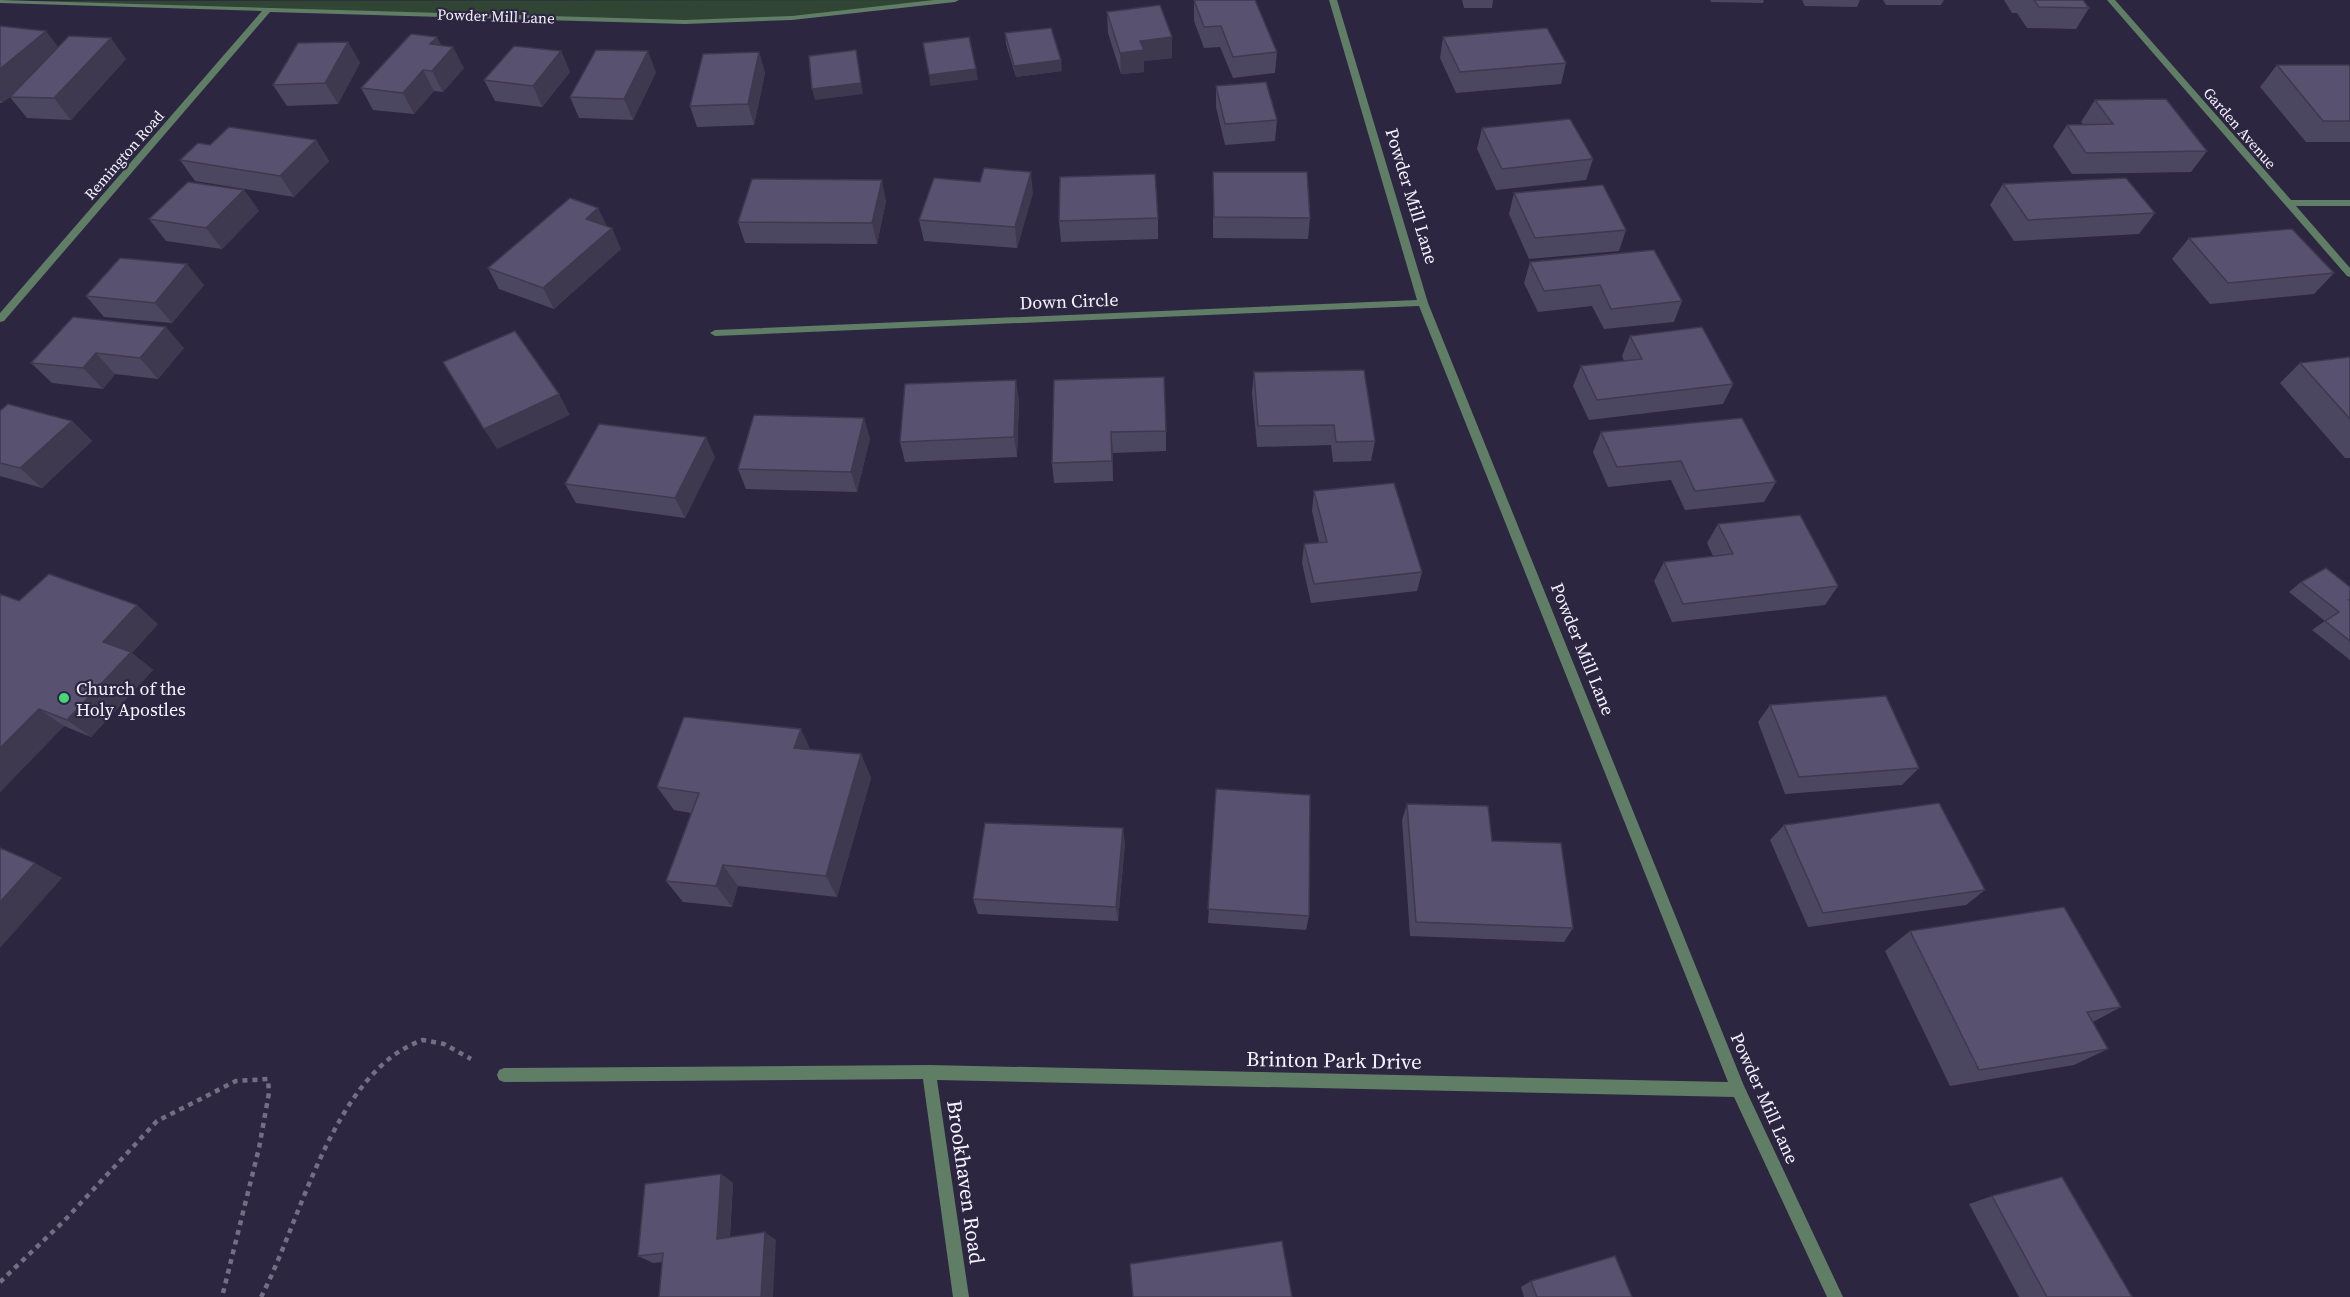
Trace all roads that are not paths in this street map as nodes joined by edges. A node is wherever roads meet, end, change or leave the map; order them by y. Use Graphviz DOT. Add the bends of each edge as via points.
graph roads {
  1 [pos="955,0"];
  2 [pos="1334,0"];
  3 [pos="2111,0"];
  4 [pos="0,1"];
  5 [pos="268,9"];
  6 [pos="2287,203"];
  7 [pos="2350,203"];
  8 [pos="2350,274"];
  9 [pos="1424,303"];
  10 [pos="0,319"];
  11 [pos="715,333"];
  12 [pos="929,1072"];
  13 [pos="504,1075"];
  14 [pos="1738,1090"];
  15 [pos="961,1297"];
  16 [pos="1835,1297"];
  1 -- 5 [label="street, Powder Mill Lane" via="792,18 685,22"];
  2 -- 9 [label="street, Powder Mill Lane"];
  3 -- 6 [label="street, Garden Avenue"];
  4 -- 5 [label="street, Powder Mill Lane"];
  5 -- 10 [label="street, Remington Road"];
  6 -- 7 [label="street"];
  6 -- 8 [label="street, Garden Avenue"];
  9 -- 11 [label="street, Down Circle"];
  9 -- 14 [label="street, Powder Mill Lane"];
  12 -- 13 [label="street, Brinton Park Drive"];
  12 -- 14 [label="street, Brinton Park Drive"];
  12 -- 15 [label="street, Brookhaven Road"];
  14 -- 16 [label="street, Powder Mill Lane"];
}
